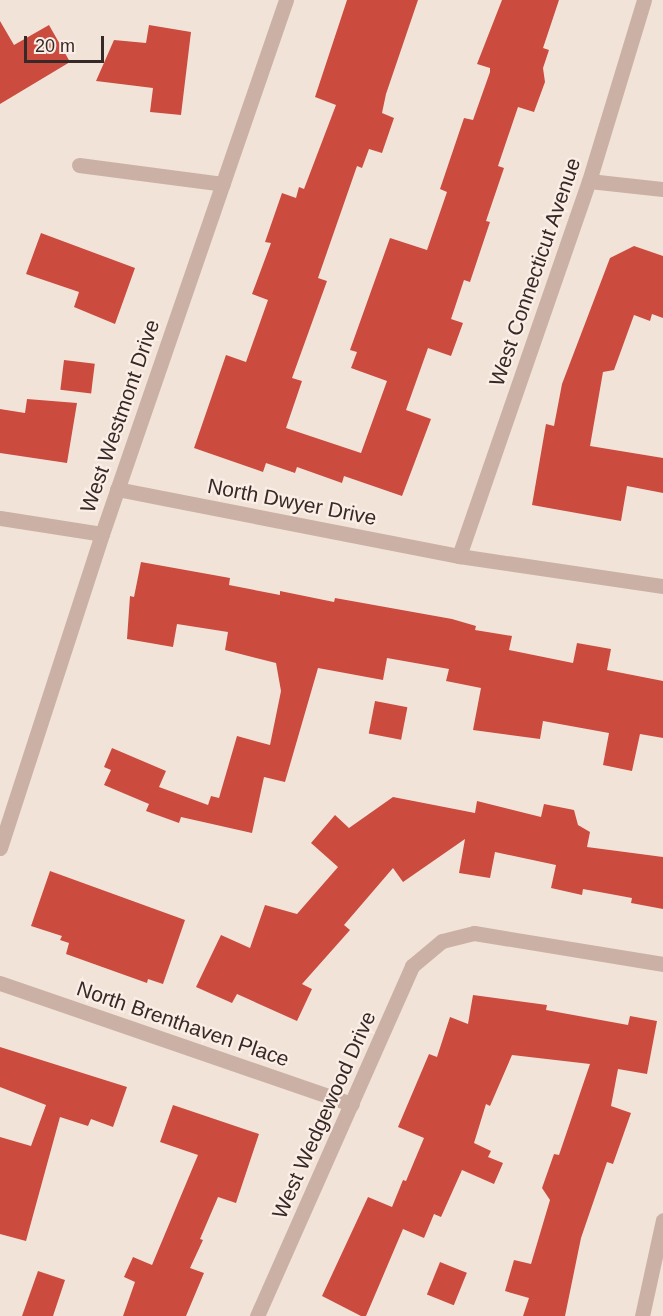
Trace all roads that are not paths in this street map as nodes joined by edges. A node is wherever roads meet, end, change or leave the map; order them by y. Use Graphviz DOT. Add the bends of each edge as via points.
graph roads {
  1 [pos="286,0"];
  2 [pos="644,0"];
  3 [pos="79,165"];
  4 [pos="589,181"];
  5 [pos="223,184"];
  6 [pos="663,189"];
  7 [pos="117,489"];
  8 [pos="0,518"];
  9 [pos="102,534"];
  10 [pos="459,556"];
  11 [pos="663,586"];
  12 [pos="0,848"];
  13 [pos="663,964"];
  14 [pos="0,983"];
  15 [pos="352,1104"];
  16 [pos="663,1220"];
  17 [pos="257,1316"];
  18 [pos="642,1316"];
  1 -- 5 [label="street, West Westmont Drive"];
  2 -- 4 [label="street, West Connecticut Avenue"];
  3 -- 5 [label="street"];
  4 -- 6 [label="street"];
  4 -- 10 [label="street, West Connecticut Avenue"];
  5 -- 7 [label="street, West Westmont Drive"];
  7 -- 9 [label="street, West Westmont Drive"];
  7 -- 10 [label="street, North Dwyer Drive"];
  8 -- 9 [label="street"];
  9 -- 12 [label="street, West Westmont Drive"];
  10 -- 11 [label="street, North Dwyer Drive"];
  13 -- 15 [label="street, West Wedgewood Drive" via="474,933 442,941 412,966"];
  14 -- 15 [label="street, North Brenthaven Place"];
  15 -- 17 [label="street, West Wedgewood Drive"];
  16 -- 18 [label="street"];
}
